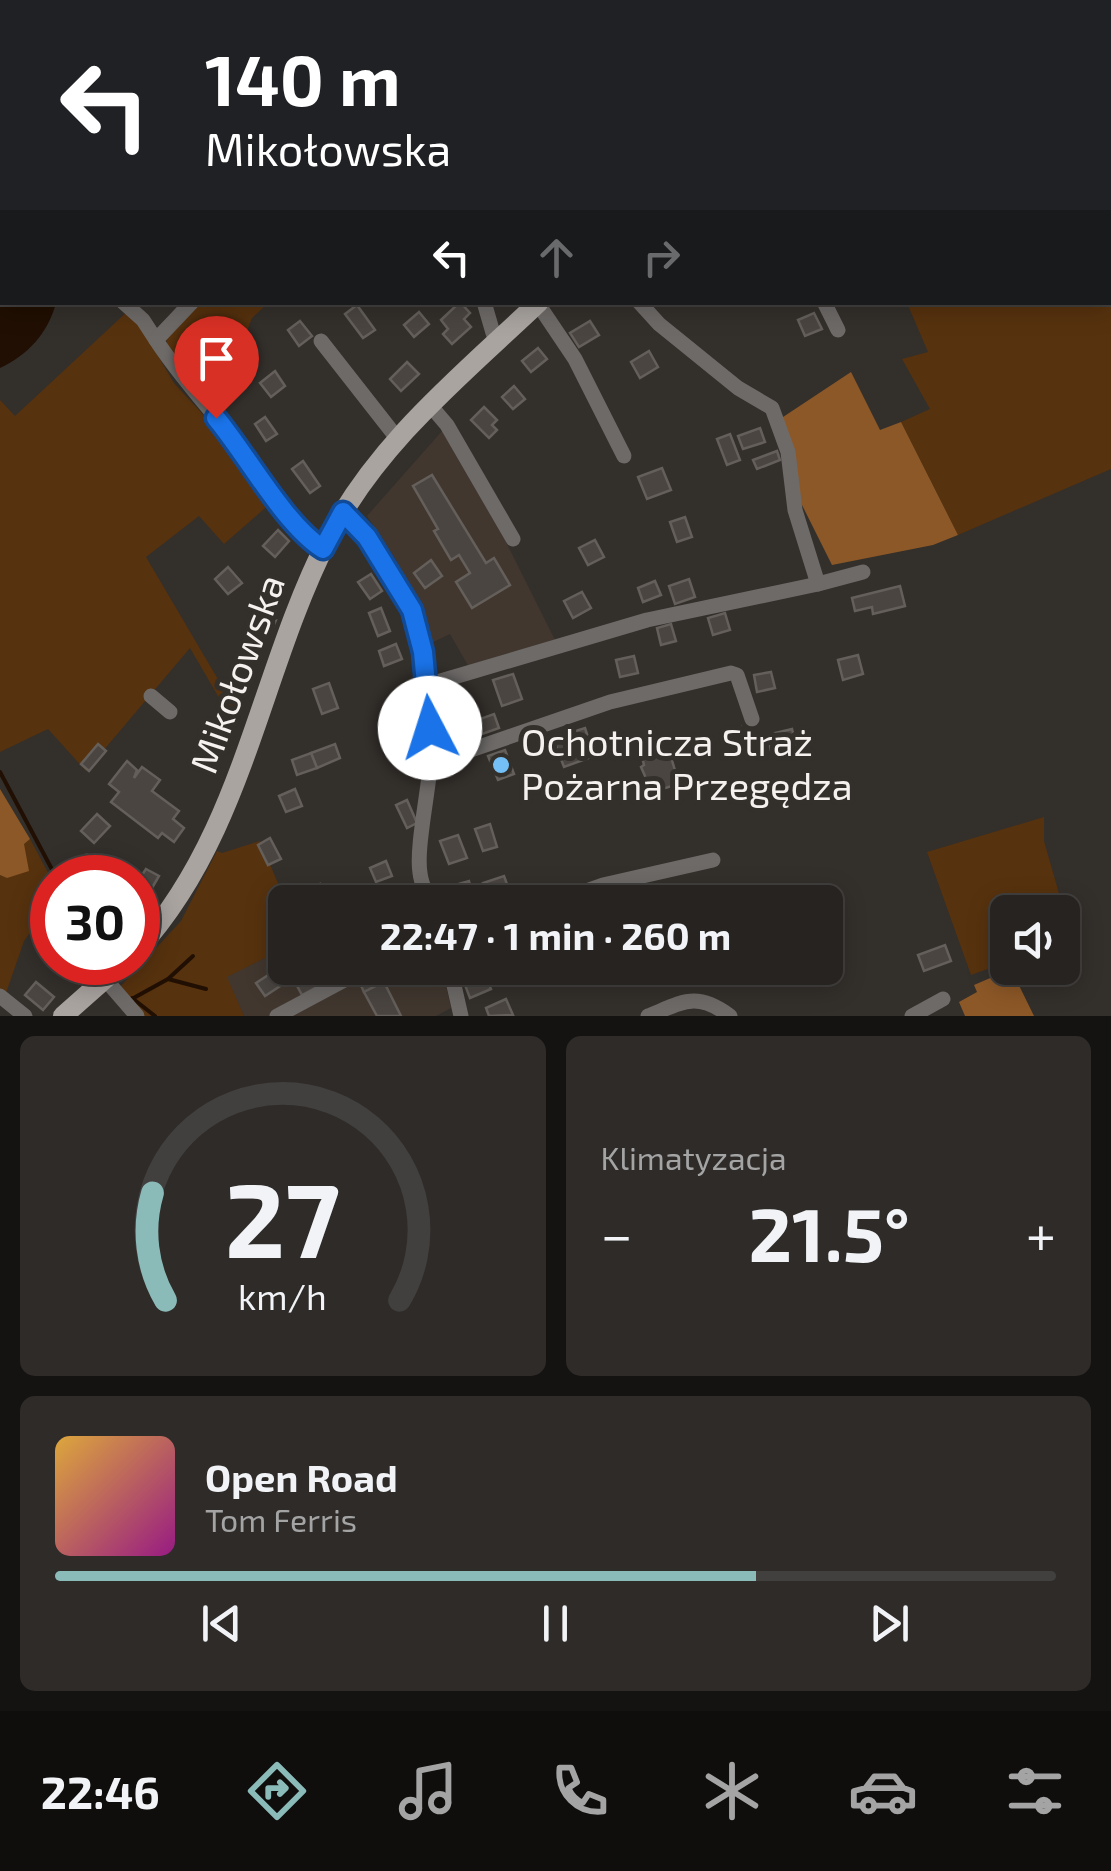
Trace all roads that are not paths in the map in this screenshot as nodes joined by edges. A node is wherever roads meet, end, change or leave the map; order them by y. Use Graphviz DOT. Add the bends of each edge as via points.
graph roads {
  1 [pos="126,305"];
  2 [pos="189,305"];
  3 [pos="485,305"];
  4 [pos="537,305"];
  5 [pos="540,305"];
  6 [pos="642,305"];
  7 [pos="826,305"];
  8 [pos="838,330"];
  9 [pos="156,340"];
  10 [pos="499,340"];
  11 [pos="321,341"];
  12 [pos="430,404"];
  13 [pos="397,438"];
  14 [pos="624,456"];
  15 [pos="343,512"];
  16 [pos="513,539"];
  17 [pos="323,549"];
  18 [pos="863,572"];
  19 [pos="818,584"];
  20 [pos="427,685"];
  21 [pos="151,696"];
  22 [pos="170,712"];
  23 [pos="752,719"];
  24 [pos="430,764"];
  25 [pos="712,860"];
  26 [pos="423,885"];
  27 [pos="600,885"];
  28 [pos="160,922"];
  29 [pos="99,985"];
  30 [pos="111,985"];
  31 [pos="335,985"];
  32 [pos="454,985"];
  33 [pos="0,996"];
  34 [pos="944,998"];
  35 [pos="25,1016"];
  36 [pos="63,1016"];
  37 [pos="136,1016"];
  38 [pos="277,1016"];
  39 [pos="461,1016"];
  40 [pos="648,1016"];
  41 [pos="730,1016"];
  42 [pos="912,1016"];
  1 -- 9 [label="street"];
  2 -- 9 [label="street"];
  3 -- 10 [label="street"];
  4 -- 10 [label="main road, Mikołowska"];
  5 -- 14 [label="street"];
  6 -- 19 [label="street" via="738,388 772,408"];
  7 -- 8 [label="street"];
  9 -- 17 [label="street" via="298,527"];
  10 -- 12 [label="main road, Mikołowska"];
  11 -- 13 [label="street"];
  12 -- 13 [label="main road, Mikołowska"];
  12 -- 16 [label="street"];
  13 -- 15 [label="main road, Mikołowska"];
  15 -- 17 [label="main road, Mikołowska"];
  15 -- 20 [label="street" via="367,537 412,610"];
  17 -- 28 [label="main road, Mikołowska" via="225,810"];
  18 -- 19 [label="street"];
  19 -- 20 [label="street" via="647,620"];
  20 -- 24 [label="street"];
  21 -- 22 [label="street"];
  23 -- 24 [label="street" via="731,673 610,702"];
  24 -- 26 [label="street" via="419,872"];
  25 -- 27 [label="street"];
  29 -- 36 [label="main road"];
  30 -- 37 [label="street"];
  31 -- 38 [label="street"];
  32 -- 39 [label="street"];
  33 -- 35 [label="street"];
  34 -- 42 [label="street"];
  40 -- 41 [label="street" via="698,1000"];
}
